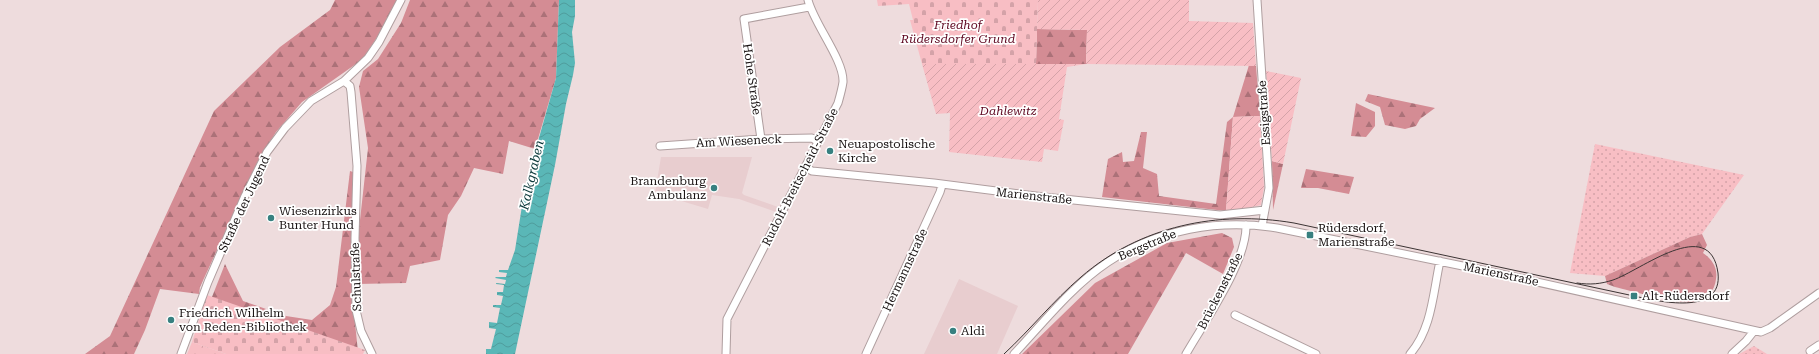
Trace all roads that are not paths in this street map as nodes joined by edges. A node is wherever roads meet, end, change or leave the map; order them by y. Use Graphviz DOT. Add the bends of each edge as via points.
graph roads {
  1 [pos="401,0"];
  2 [pos="1257,0"];
  3 [pos="808,4"];
  4 [pos="344,81"];
  5 [pos="761,139"];
  6 [pos="817,141"];
  7 [pos="660,146"];
  8 [pos="805,167"];
  9 [pos="942,185"];
  10 [pos="1265,210"];
  11 [pos="1246,225"];
  12 [pos="1262,226"];
  13 [pos="1440,261"];
  14 [pos="1819,293"];
  15 [pos="1235,314"];
  16 [pos="1754,331"];
  17 [pos="1819,345"];
  18 [pos="1810,351"];
  19 [pos="181,354"];
  20 [pos="372,354"];
  21 [pos="726,354"];
  22 [pos="866,354"];
  23 [pos="1014,354"];
  24 [pos="1186,354"];
  25 [pos="1316,354"];
  26 [pos="1410,354"];
  27 [pos="1732,354"];
  1 -- 4 [label="street, Straße der Jugend" via="368,58"];
  2 -- 10 [label="street, Essigstraße" via="1269,188"];
  3 -- 5 [label="street, Hohe Straße" via="744,19"];
  3 -- 6 [label="street, Rudolf-Breitscheid-Straße" via="836,57 843,81 838,103"];
  4 -- 19 [label="street, Straße der Jugend" via="311,101 285,128 267,152 202,295"];
  4 -- 20 [label="street, Schulstraße" via="352,92 358,166 356,310 361,331"];
  5 -- 6 [label="street, Am Wieseneck" via="812,138"];
  5 -- 7 [label="street, Am Wieseneck"];
  6 -- 8 [label="street, Rudolf-Breitscheid-Straße"];
  8 -- 9 [label="street, Marienstraße" via="812,171"];
  8 -- 21 [label="street, Rudolf-Breitscheid-Straße" via="728,319"];
  9 -- 10 [label="street, Marienstraße" via="1220,215"];
  9 -- 22 [label="street, Hermannstraße"];
  10 -- 12 [label="street, Essigstraße"];
  11 -- 12 [label="street, Marienstraße"];
  11 -- 23 [label="street, Bergstraße" via="1216,225 1183,230 1150,241 1121,255 1078,287"];
  11 -- 24 [label="street, Brückenstraße" via="1245,238 1233,271"];
  12 -- 13 [label="street, Marienstraße"];
  13 -- 16 [label="street, Marienstraße"];
  13 -- 26 [label="street" via="1429,318 1419,343"];
  14 -- 16 [label="street" via="1770,328 1761,332"];
  15 -- 25 [label="street"];
  16 -- 27 [label="street"];
  17 -- 18 [label="street"];
}
